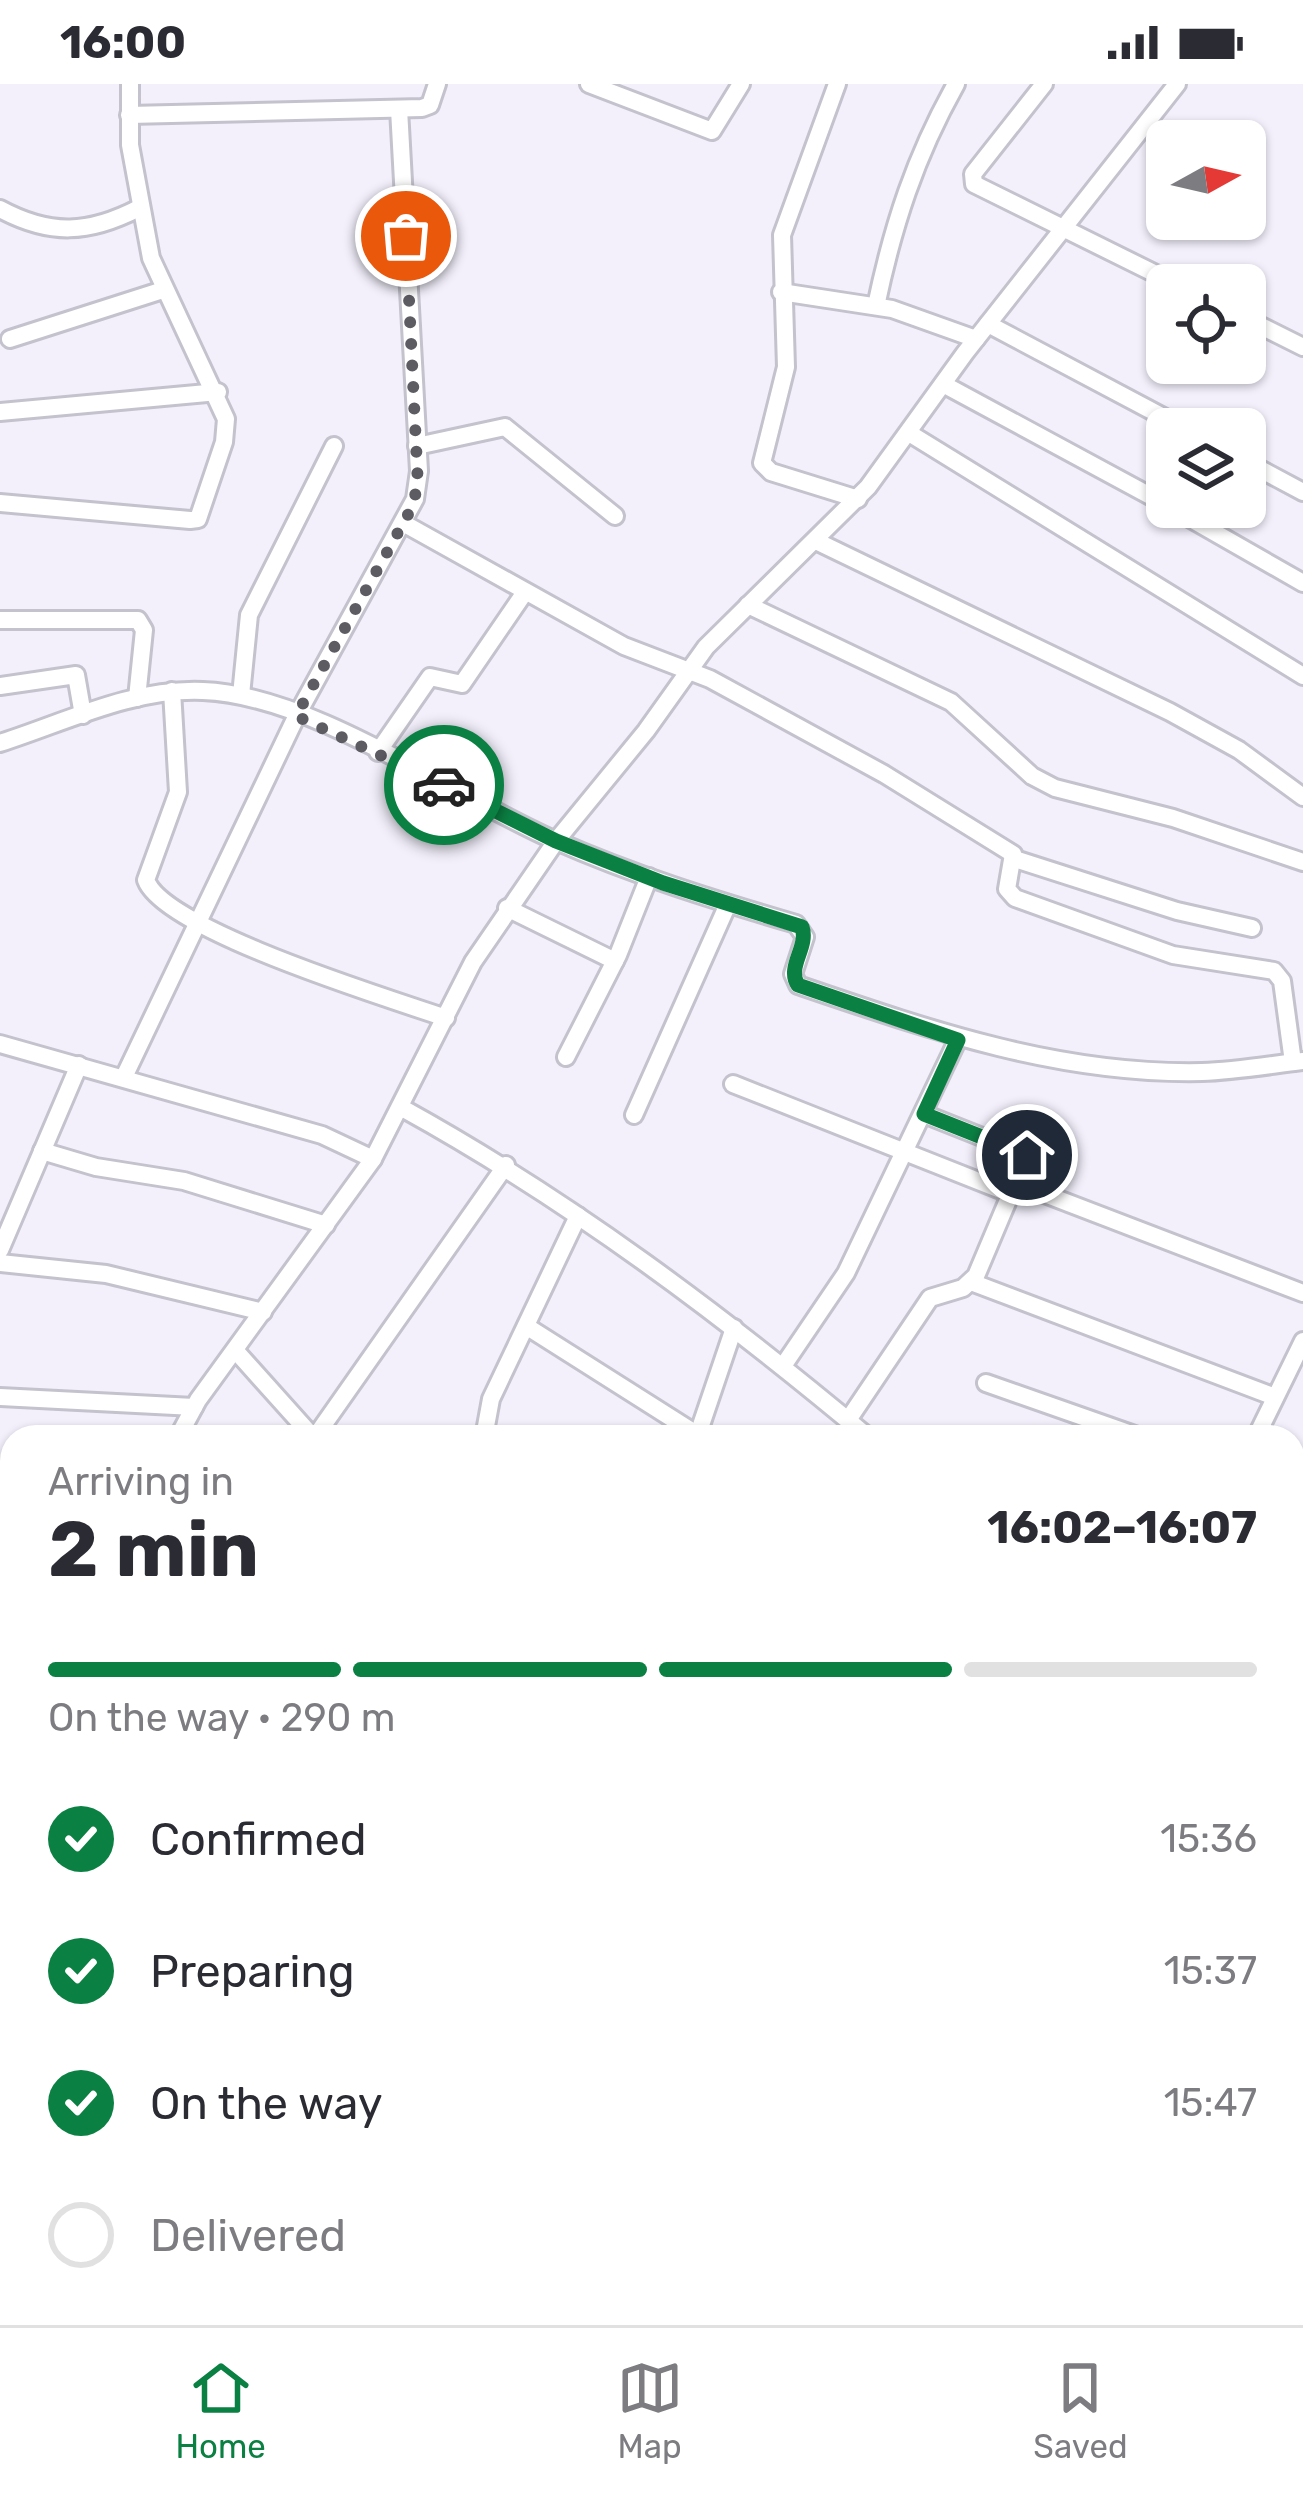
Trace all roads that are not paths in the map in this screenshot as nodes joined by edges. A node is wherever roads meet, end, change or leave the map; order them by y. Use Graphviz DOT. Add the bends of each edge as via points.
graph roads {
  1 [pos="130,84"];
  2 [pos="437,84"];
  3 [pos="589,84"];
  4 [pos="741,84"];
  5 [pos="837,84"];
  6 [pos="956,84"];
  7 [pos="1178,84"];
  8 [pos="1040,85"];
  9 [pos="399,109"];
  10 [pos="130,115"];
  11 [pos="139,208"];
  12 [pos="0,209"];
  13 [pos="1065,230"];
  14 [pos="1146,269"];
  15 [pos="163,290"];
  16 [pos="781,292"];
  17 [pos="876,306"];
  18 [pos="988,324"];
  19 [pos="1266,328"];
  20 [pos="10,339"];
  21 [pos="976,339"];
  22 [pos="1303,346"];
  23 [pos="943,384"];
  24 [pos="218,392"];
  25 [pos="1146,408"];
  26 [pos="0,412"];
  27 [pos="909,433"];
  28 [pos="334,446"];
  29 [pos="417,446"];
  30 [pos="1266,473"];
  31 [pos="1303,493"];
  32 [pos="1146,494"];
  33 [pos="858,499"];
  34 [pos="0,503"];
  35 [pos="615,516"];
  36 [pos="403,524"];
  37 [pos="1207,528"];
  38 [pos="816,541"];
  39 [pos="1303,583"];
  40 [pos="525,592"];
  41 [pos="748,605"];
  42 [pos="0,620"];
  43 [pos="689,670"];
  44 [pos="1303,676"];
  45 [pos="0,686"];
  46 [pos="172,691"];
  47 [pos="241,695"];
  48 [pos="137,698"];
  49 [pos="83,715"];
  50 [pos="296,716"];
  51 [pos="0,743"];
  52 [pos="378,752"];
  53 [pos="1303,797"];
  54 [pos="556,841"];
  55 [pos="1016,859"];
  56 [pos="1303,862"];
  57 [pos="649,877"];
  58 [pos="728,904"];
  59 [pos="507,908"];
  60 [pos="198,921"];
  61 [pos="1252,928"];
  62 [pos="615,961"];
  63 [pos="446,1018"];
  64 [pos="958,1040"];
  65 [pos="0,1044"];
  66 [pos="566,1057"];
  67 [pos="1298,1062"];
  68 [pos="79,1065"];
  69 [pos="124,1077"];
  70 [pos="733,1084"];
  71 [pos="402,1108"];
  72 [pos="634,1114"];
  73 [pos="924,1114"];
  74 [pos="42,1151"];
  75 [pos="905,1154"];
  76 [pos="373,1159"];
  77 [pos="506,1165"];
  78 [pos="1013,1188"];
  79 [pos="578,1216"];
  80 [pos="326,1225"];
  81 [pos="0,1250"];
  82 [pos="0,1263"];
  83 [pos="971,1282"];
  84 [pos="1303,1293"];
  85 [pos="263,1312"];
  86 [pos="526,1326"];
  87 [pos="734,1328"];
  88 [pos="1303,1341"];
  89 [pos="235,1350"];
  90 [pos="783,1366"];
  91 [pos="986,1383"];
  92 [pos="0,1396"];
  93 [pos="1276,1397"];
  94 [pos="194,1407"];
  95 [pos="848,1420"];
  96 [pos="184,1425"];
  97 [pos="303,1425"];
  98 [pos="322,1425"];
  99 [pos="484,1425"];
  100 [pos="680,1425"];
  101 [pos="701,1425"];
  102 [pos="854,1425"];
  103 [pos="1083,1425"];
  104 [pos="1262,1425"];
  1 -- 10 [label="street"];
  2 -- 9 [label="street" via="430,105"];
  3 -- 4 [label="street" via="712,131"];
  5 -- 16 [label="street" via="782,235"];
  6 -- 17 [label="street" via="896,211"];
  7 -- 13 [label="street"];
  8 -- 13 [label="street" via="972,179"];
  9 -- 10 [label="street"];
  9 -- 29 [label="street"];
  10 -- 11 [label="street"];
  11 -- 12 [label="street" via="70,231 27,224"];
  11 -- 15 [label="street"];
  13 -- 14 [label="street"];
  13 -- 18 [label="street"];
  15 -- 20 [label="street"];
  15 -- 24 [label="street"];
  16 -- 17 [label="street"];
  16 -- 33 [label="street" via="786,367 762,463"];
  17 -- 21 [label="street"];
  18 -- 21 [label="street"];
  18 -- 25 [label="street"];
  19 -- 22 [label="street"];
  21 -- 23 [label="street"];
  23 -- 27 [label="street"];
  23 -- 32 [label="street"];
  24 -- 26 [label="street"];
  24 -- 34 [label="street" via="224,442 198,519"];
  27 -- 33 [label="street"];
  27 -- 44 [label="street"];
  28 -- 47 [label="street" via="249,616"];
  29 -- 35 [label="street" via="505,427"];
  29 -- 36 [label="street" via="418,486"];
  30 -- 31 [label="street"];
  33 -- 38 [label="street"];
  36 -- 40 [label="street"];
  36 -- 50 [label="street"];
  37 -- 39 [label="street"];
  38 -- 41 [label="street"];
  38 -- 53 [label="street" via="1170,712"];
  40 -- 43 [label="street" via="624,646"];
  40 -- 52 [label="street" via="462,684 430,677"];
  41 -- 43 [label="street"];
  41 -- 56 [label="street" via="952,702 1055,788"];
  42 -- 48 [label="street" via="138,620 144,630"];
  43 -- 54 [label="street"];
  43 -- 55 [label="street" via="884,774"];
  45 -- 49 [label="street" via="76,675"];
  46 -- 47 [label="street"];
  46 -- 48 [label="street"];
  46 -- 60 [label="street" via="178,792 146,880"];
  47 -- 50 [label="street"];
  48 -- 49 [label="street"];
  49 -- 51 [label="street"];
  50 -- 52 [label="street"];
  50 -- 60 [label="street"];
  52 -- 54 [label="street"];
  54 -- 57 [label="street"];
  54 -- 59 [label="street"];
  55 -- 61 [label="street"];
  55 -- 67 [label="street" via="1007,889 1015,898 1156,950 1279,974"];
  57 -- 58 [label="street"];
  57 -- 62 [label="street"];
  58 -- 64 [label="street" via="802,927 798,985"];
  58 -- 72 [label="street"];
  59 -- 62 [label="street"];
  59 -- 63 [label="street"];
  60 -- 63 [label="street" via="329,979"];
  60 -- 69 [label="street"];
  62 -- 66 [label="street"];
  63 -- 71 [label="street"];
  64 -- 67 [label="street" via="1156,1070"];
  64 -- 73 [label="street"];
  65 -- 68 [label="street"];
  68 -- 69 [label="street"];
  68 -- 74 [label="street"];
  69 -- 76 [label="street"];
  70 -- 75 [label="street"];
  71 -- 76 [label="street"];
  71 -- 77 [label="street"];
  73 -- 75 [label="street"];
  73 -- 78 [label="street" via="1022,1149 1027,1155"];
  74 -- 80 [label="street" via="184,1180"];
  74 -- 81 [label="street"];
  75 -- 78 [label="street"];
  75 -- 90 [label="street" via="846,1274"];
  76 -- 80 [label="street"];
  77 -- 79 [label="street"];
  77 -- 98 [label="street"];
  78 -- 83 [label="street"];
  78 -- 84 [label="street"];
  79 -- 86 [label="street"];
  79 -- 87 [label="street"];
  80 -- 85 [label="street"];
  82 -- 85 [label="street" via="126,1278"];
  83 -- 93 [label="street"];
  83 -- 95 [label="street" via="930,1298"];
  85 -- 89 [label="street"];
  86 -- 99 [label="street"];
  86 -- 100 [label="street"];
  87 -- 90 [label="street"];
  87 -- 101 [label="street"];
  88 -- 93 [label="street"];
  89 -- 94 [label="street"];
  89 -- 97 [label="street"];
  90 -- 95 [label="street"];
  91 -- 103 [label="street"];
  92 -- 94 [label="street"];
  93 -- 104 [label="street"];
  94 -- 96 [label="street"];
  95 -- 102 [label="street"];
}
